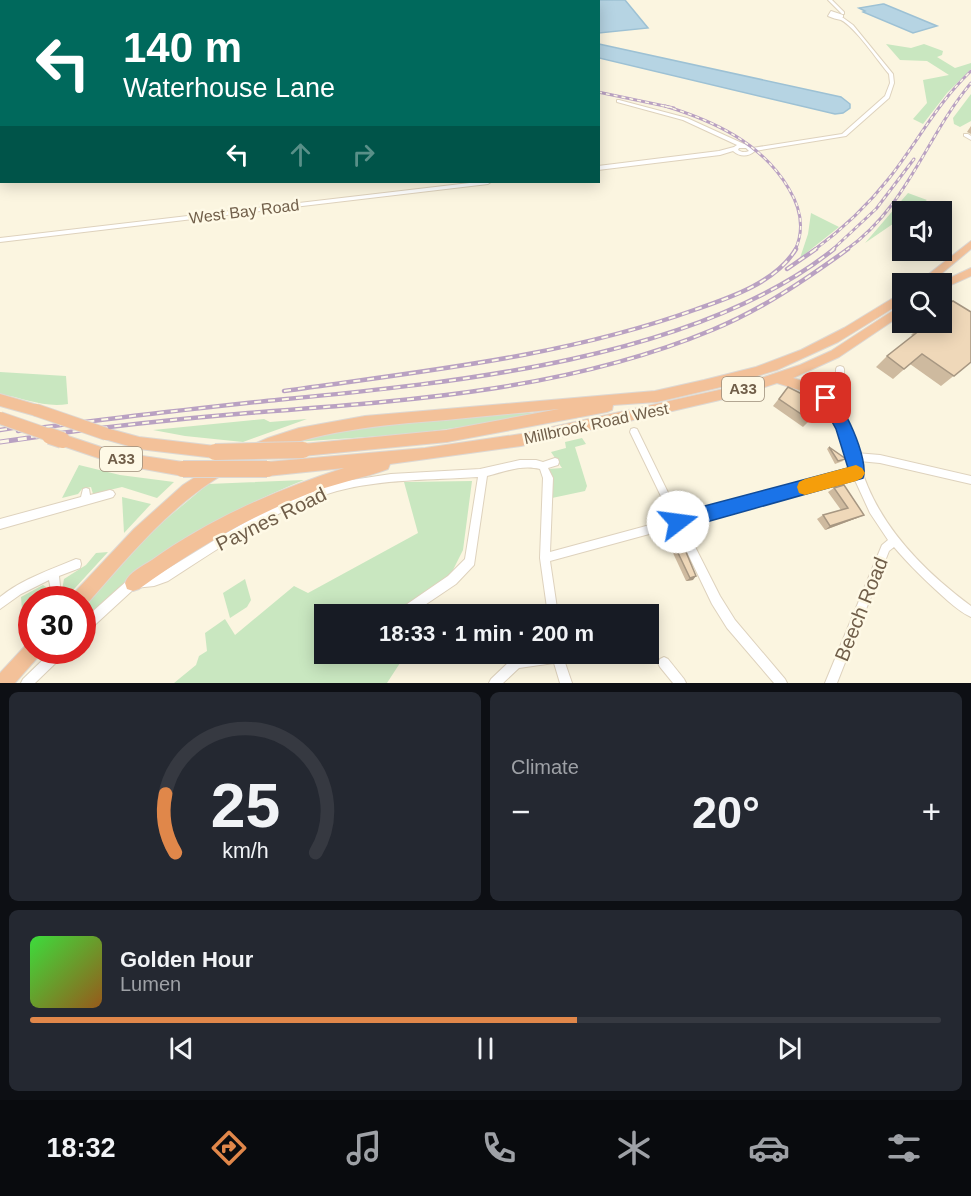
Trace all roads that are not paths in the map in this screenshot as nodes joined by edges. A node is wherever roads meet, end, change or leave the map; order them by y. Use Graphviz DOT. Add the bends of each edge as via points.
graph roads {
  1 [pos="830,0"];
  2 [pos="834,5"];
  3 [pos="841,16"];
  4 [pos="620,100"];
  5 [pos="738,149"];
  6 [pos="600,168"];
  7 [pos="480,183"];
  8 [pos="0,240"];
  9 [pos="971,244"];
  10 [pos="971,272"];
  11 [pos="935,273"];
  12 [pos="952,281"];
  13 [pos="892,303"];
  14 [pos="892,315"];
  15 [pos="813,365"];
  16 [pos="840,369"];
  17 [pos="780,379"];
  18 [pos="822,394"];
  19 [pos="657,396"];
  20 [pos="0,400"];
  21 [pos="0,418"];
  22 [pos="634,432"];
  23 [pos="425,454"];
  24 [pos="855,456"];
  25 [pos="555,462"];
  26 [pos="543,466"];
  27 [pos="483,472"];
  28 [pos="857,473"];
  29 [pos="971,480"];
  30 [pos="110,494"];
  31 [pos="678,522"];
  32 [pos="0,524"];
  33 [pos="895,540"];
  34 [pos="545,558"];
  35 [pos="76,564"];
  36 [pos="54,573"];
  37 [pos="133,583"];
  38 [pos="55,586"];
  39 [pos="92,586"];
  40 [pos="0,604"];
  41 [pos="417,604"];
  42 [pos="551,604"];
  43 [pos="971,612"];
  44 [pos="96,616"];
  45 [pos="664,663"];
  46 [pos="20,664"];
  47 [pos="47,664"];
  48 [pos="515,664"];
  49 [pos="560,664"];
  50 [pos="677,682"];
  51 [pos="3,683"];
  52 [pos="27,683"];
  53 [pos="495,683"];
  54 [pos="566,683"];
  55 [pos="781,683"];
  56 [pos="831,683"];
  1 -- 2 [label="street"];
  2 -- 3 [label="street" via="843,13"];
  2 -- 3 [label="street" via="830,13"];
  3 -- 5 [label="street" via="891,75 887,96 838,138 751,150 750,154"];
  4 -- 5 [label="street" via="685,118 727,139"];
  5 -- 6 [label="street"];
  7 -- 8 [label="street, West Bay Road"];
  9 -- 11 [label="highway"];
  10 -- 12 [label="highway"];
  13 -- 19 [label="highway, Millbrook Road West / A33" via="827,344 790,360 732,379"];
  14 -- 15 [label="highway, Millbrook Road West / A33"];
  15 -- 17 [label="highway, Millbrook Road West / A33"];
  15 -- 18 [label="highway" via="812,377"];
  16 -- 18 [label="street" via="840,389"];
  17 -- 18 [label="highway"];
  17 -- 23 [label="highway, Millbrook Road West / A33" via="545,436"];
  18 -- 24 [label="street" via="842,425"];
  19 -- 20 [label="highway, Millbrook Road West / A33, bridge" via="487,429 388,443 214,452 106,434"];
  19 -- 39 [label="highway" via="375,420 326,426 284,438 240,457 195,485 133,541"];
  21 -- 23 [label="highway, Millbrook Road West / A33, bridge" via="116,458 183,469 267,469"];
  22 -- 31 [label="street"];
  23 -- 37 [label="highway" via="339,475 267,502 198,538"];
  24 -- 28 [label="street"];
  24 -- 29 [label="street"];
  25 -- 26 [label="street, Paynes Road"];
  26 -- 27 [label="street, Paynes Road" via="535,462"];
  26 -- 34 [label="street" via="548,478"];
  27 -- 37 [label="street, Paynes Road" via="338,487 273,514 154,581"];
  27 -- 41 [label="street" via="470,561 452,580"];
  28 -- 31 [label="street"];
  28 -- 33 [label="street" via="874,512"];
  30 -- 32 [label="street" via="85,496"];
  31 -- 34 [label="street"];
  31 -- 55 [label="street" via="731,624"];
  33 -- 43 [label="street"];
  33 -- 56 [label="street, Beech Road" via="885,548"];
  34 -- 42 [label="street"];
  35 -- 36 [label="street"];
  36 -- 38 [label="street"];
  36 -- 40 [label="street" via="10,594"];
  37 -- 44 [label="street"];
  45 -- 50 [label="street"];
  46 -- 51 [label="highway"];
  47 -- 52 [label="street"];
  48 -- 53 [label="street"];
  49 -- 54 [label="street"];
}
